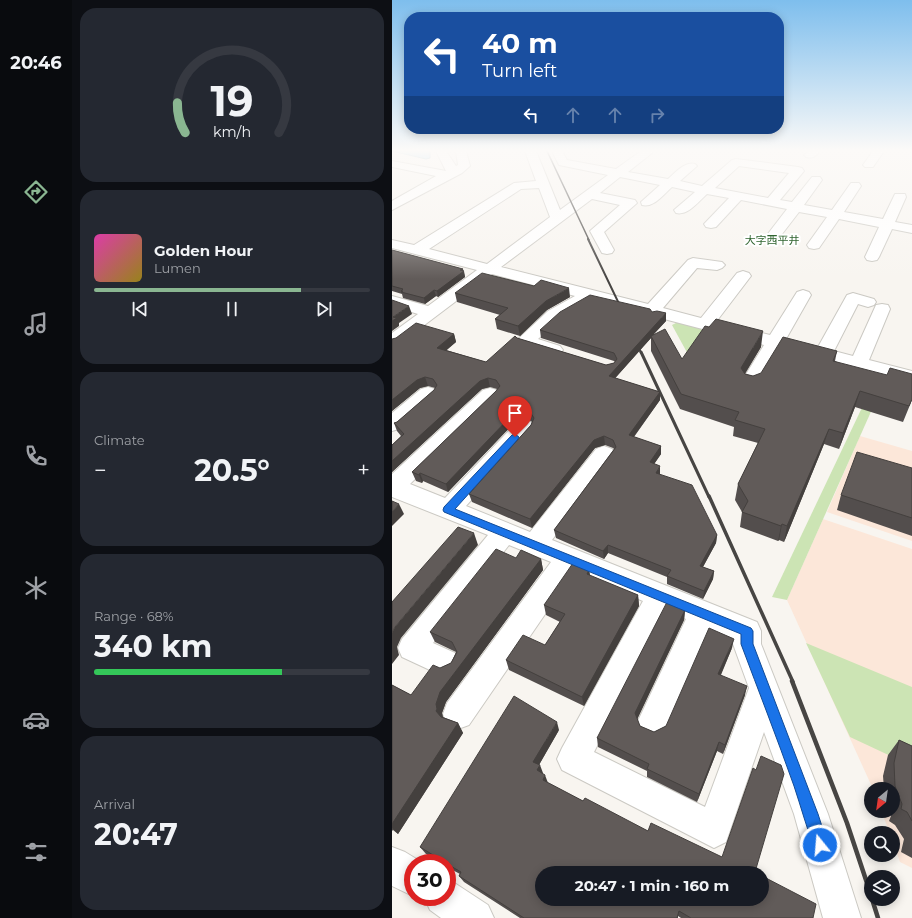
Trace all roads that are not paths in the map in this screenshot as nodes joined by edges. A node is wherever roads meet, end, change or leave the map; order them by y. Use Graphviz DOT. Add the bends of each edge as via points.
graph roads {
  1 [pos="411,194"];
  2 [pos="506,194"];
  3 [pos="548,194"];
  4 [pos="588,194"];
  5 [pos="657,194"];
  6 [pos="700,194"];
  7 [pos="726,194"];
  8 [pos="778,194"];
  9 [pos="807,194"];
  10 [pos="850,194"];
  11 [pos="738,196"];
  12 [pos="900,197"];
  13 [pos="395,202"];
  14 [pos="647,202"];
  15 [pos="771,202"];
  16 [pos="797,208"];
  17 [pos="681,210"];
  18 [pos="836,215"];
  19 [pos="557,218"];
  20 [pos="711,224"];
  21 [pos="887,225"];
  22 [pos="912,229"];
  23 [pos="774,235"];
  24 [pos="392,244"];
  25 [pos="814,245"];
  26 [pos="417,250"];
  27 [pos="607,250"];
  28 [pos="872,257"];
  29 [pos="717,265"];
  30 [pos="488,269"];
  31 [pos="743,276"];
  32 [pos="590,294"];
  33 [pos="803,295"];
  34 [pos="392,301"];
  35 [pos="652,310"];
  36 [pos="431,312"];
  37 [pos="705,324"];
  38 [pos="392,341"];
  39 [pos="775,341"];
  40 [pos="823,354"];
  41 [pos="570,355"];
  42 [pos="859,363"];
  43 [pos="912,377"];
  44 [pos="750,384"];
  45 [pos="428,393"];
  46 [pos="490,394"];
  47 [pos="392,424"];
  48 [pos="524,427"];
  49 [pos="604,454"];
  50 [pos="392,487"];
  51 [pos="448,510"];
  52 [pos="505,532"];
  53 [pos="535,544"];
  54 [pos="569,558"];
  55 [pos="660,595"];
  56 [pos="703,613"];
  57 [pos="445,663"];
  58 [pos="764,687"];
  59 [pos="458,714"];
  60 [pos="653,723"];
  61 [pos="392,865"];
  62 [pos="404,872"];
  63 [pos="456,905"];
  64 [pos="476,918"];
  65 [pos="842,918"];
  1 -- 13 [label="street"];
  2 -- 26 [label="street"];
  3 -- 19 [label="street"];
  4 -- 19 [label="street"];
  4 -- 27 [label="street" via="630,203 597,231"];
  5 -- 14 [label="street"];
  6 -- 17 [label="street"];
  7 -- 11 [label="street"];
  8 -- 15 [label="street"];
  9 -- 16 [label="street"];
  10 -- 18 [label="street"];
  11 -- 15 [label="street"];
  11 -- 20 [label="street"];
  12 -- 21 [label="street"];
  15 -- 16 [label="street"];
  16 -- 18 [label="street"];
  16 -- 23 [label="street"];
  18 -- 21 [label="street"];
  18 -- 25 [label="street"];
  19 -- 30 [label="street"];
  21 -- 22 [label="street"];
  21 -- 28 [label="street"];
  24 -- 26 [label="street"];
  26 -- 30 [label="street"];
  29 -- 35 [label="street" via="692,263"];
  30 -- 32 [label="street"];
  30 -- 36 [label="street"];
  31 -- 37 [label="street"];
  32 -- 35 [label="street"];
  32 -- 41 [label="street" via="554,315 525,341"];
  33 -- 39 [label="street"];
  34 -- 36 [label="street"];
  35 -- 37 [label="street"];
  36 -- 38 [label="street"];
  37 -- 39 [label="street"];
  39 -- 40 [label="street"];
  39 -- 44 [label="street"];
  40 -- 42 [label="street"];
  40 -- 42 [label="street" via="853,298 875,305"];
  42 -- 43 [label="street"];
  45 -- 47 [label="street"];
  46 -- 50 [label="street"];
  48 -- 51 [label="street"];
  49 -- 53 [label="street"];
  50 -- 51 [label="street"];
  51 -- 52 [label="street"];
  52 -- 53 [label="street"];
  52 -- 57 [label="street" via="412,648"];
  53 -- 54 [label="street"];
  54 -- 55 [label="street"];
  54 -- 59 [label="street"];
  55 -- 56 [label="street"];
  55 -- 58 [label="street" via="573,759 714,830"];
  56 -- 58 [label="street" via="747,631 747,644"];
  56 -- 60 [label="street"];
  58 -- 65 [label="street" via="811,814"];
  61 -- 62 [label="street"];
  63 -- 64 [label="street"];
}
